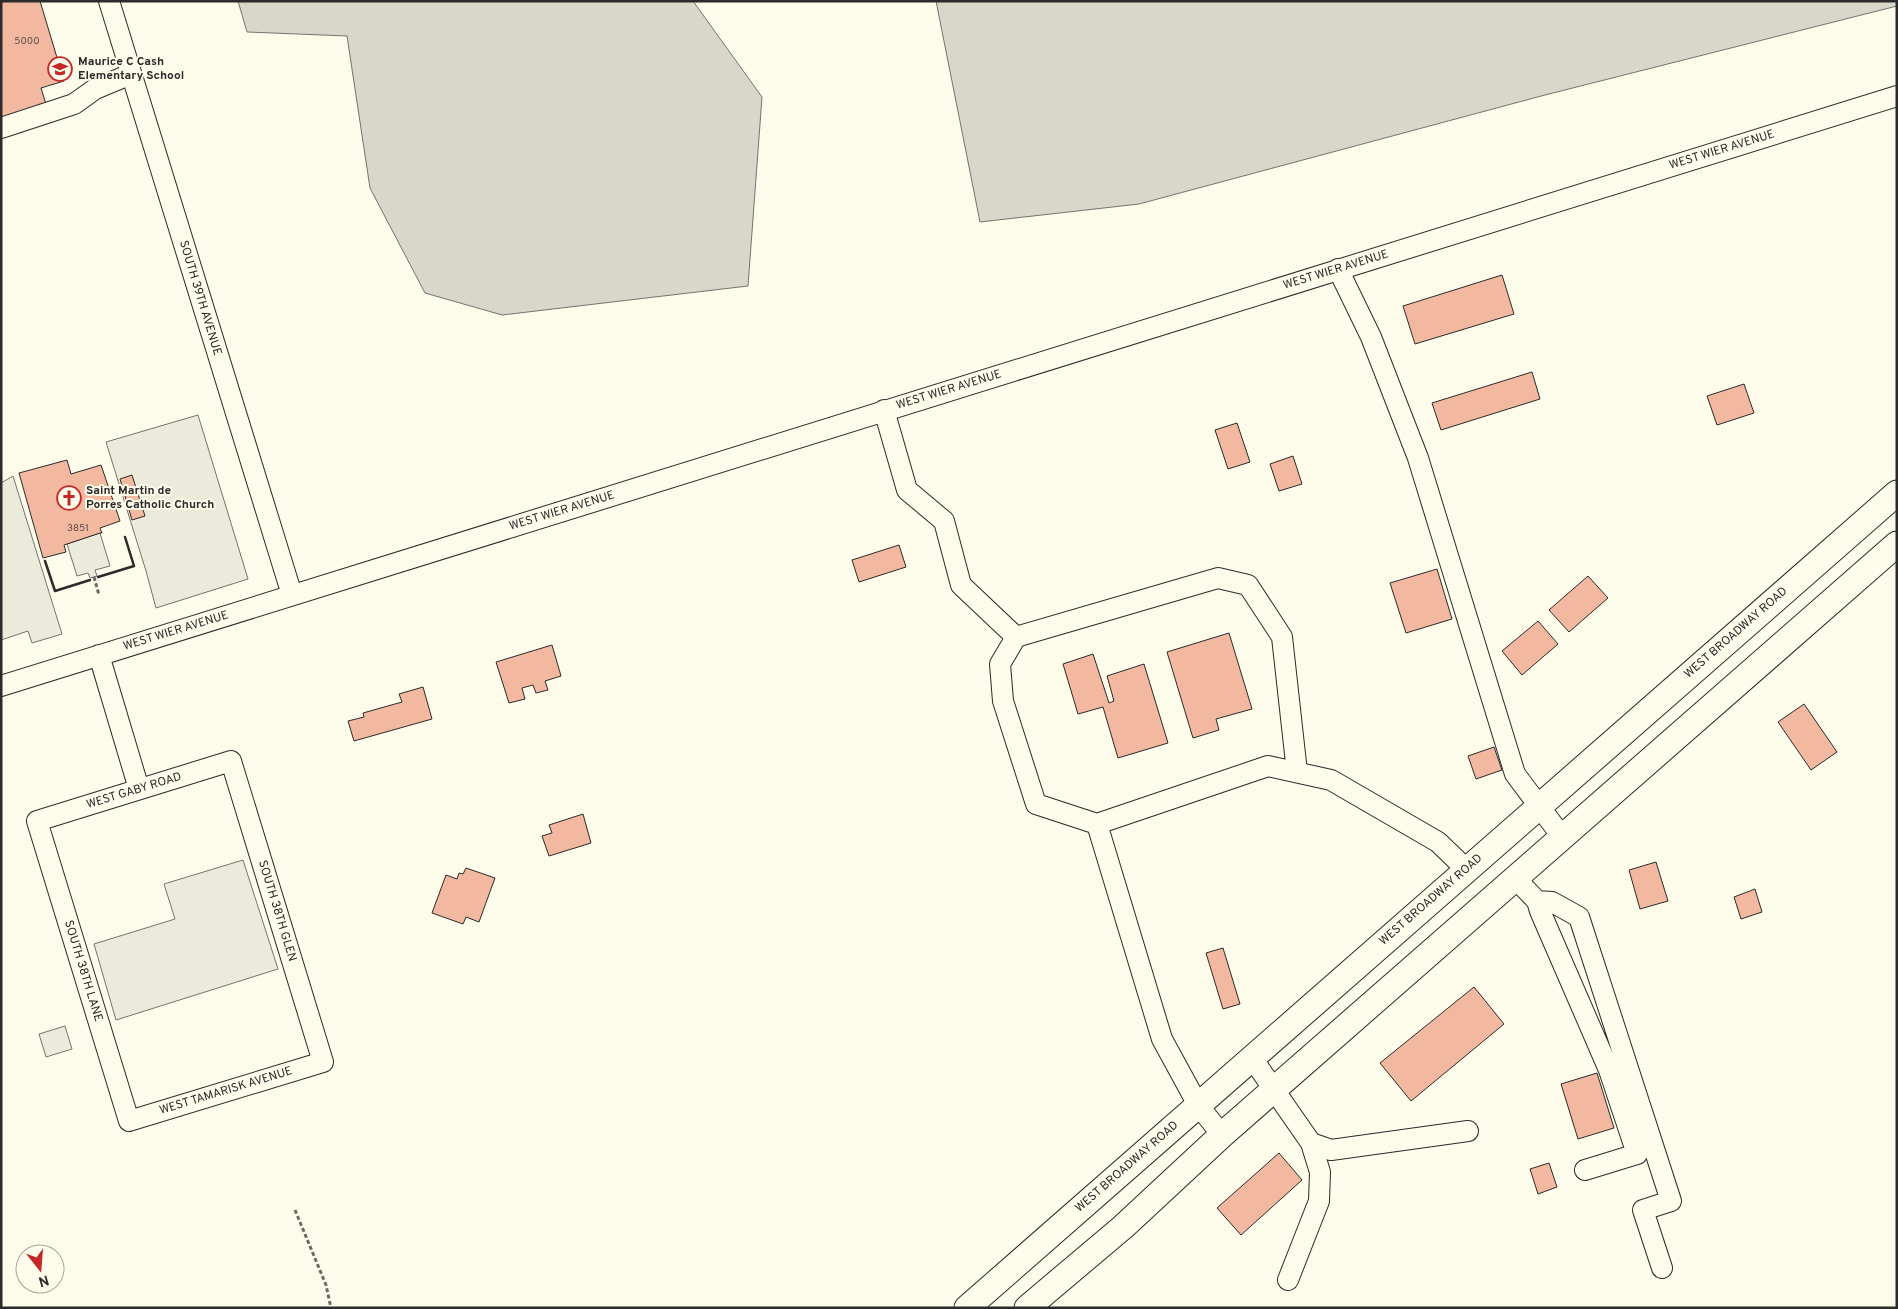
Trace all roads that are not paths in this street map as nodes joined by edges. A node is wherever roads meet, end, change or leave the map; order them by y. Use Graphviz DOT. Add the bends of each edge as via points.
graph roads {
  1 [pos="109,1"];
  2 [pos="131,74"];
  3 [pos="1897,96"];
  4 [pos="1,128"];
  5 [pos="1338,269"];
  6 [pos="884,410"];
  7 [pos="1897,493"];
  8 [pos="1872,515"];
  9 [pos="1896,544"];
  10 [pos="292,595"];
  11 [pos="1016,637"];
  12 [pos="99,655"];
  13 [pos="1,686"];
  14 [pos="230,761"];
  15 [pos="1297,772"];
  16 [pos="139,789"];
  17 [pos="1539,806"];
  18 [pos="37,821"];
  19 [pos="1097,824"];
  20 [pos="1563,838"];
  21 [pos="1466,869"];
  22 [pos="1516,879"];
  23 [pos="1537,901"];
  24 [pos="1252,1058"];
  25 [pos="323,1062"];
  26 [pos="1275,1090"];
  27 [pos="1198,1105"];
  28 [pos="129,1121"];
  29 [pos="1468,1131"];
  30 [pos="1222,1135"];
  31 [pos="1311,1143"];
  32 [pos="1585,1170"];
  33 [pos="1662,1268"];
  34 [pos="1288,1280"];
  35 [pos="967,1308"];
  36 [pos="1027,1308"];
  1 -- 2 [label="street, SOUTH 39TH AVENUE"];
  2 -- 4 [label="street" via="95,89 74,104"];
  2 -- 10 [label="street, SOUTH 39TH AVENUE"];
  3 -- 5 [label="street, WEST WIER AVENUE"];
  5 -- 6 [label="street, WEST WIER AVENUE"];
  5 -- 17 [label="street" via="1371,338 1418,458 1515,774"];
  6 -- 10 [label="street, WEST WIER AVENUE"];
  6 -- 11 [label="street" via="907,490 944,521 961,585"];
  7 -- 8 [label="main road, WEST BROADWAY ROAD"];
  8 -- 9 [label="main road"];
  8 -- 17 [label="main road, WEST BROADWAY ROAD"];
  9 -- 20 [label="main road"];
  10 -- 12 [label="street, WEST WIER AVENUE"];
  11 -- 15 [label="street" via="1218,578 1248,585 1282,637"];
  11 -- 19 [label="street" via="1000,664 1003,701 1036,804"];
  12 -- 13 [label="street, WEST WIER AVENUE"];
  12 -- 16 [label="street"];
  14 -- 16 [label="street, WEST GABY ROAD"];
  14 -- 25 [label="street, SOUTH 38TH GLEN"];
  15 -- 19 [label="street" via="1268,766"];
  15 -- 21 [label="street" via="1331,780 1438,842"];
  16 -- 18 [label="street, WEST GABY ROAD"];
  17 -- 20 [label="street"];
  17 -- 21 [label="main road, WEST BROADWAY ROAD"];
  18 -- 28 [label="street, SOUTH 38TH LANE"];
  19 -- 27 [label="street" via="1162,1039"];
  20 -- 22 [label="main road"];
  21 -- 24 [label="main road, WEST BROADWAY ROAD"];
  22 -- 23 [label="street"];
  22 -- 26 [label="main road"];
  23 -- 32 [label="street" via="1609,1070 1638,1154"];
  23 -- 33 [label="street" via="1552,902 1579,918 1671,1201 1643,1210"];
  24 -- 26 [label="street"];
  24 -- 27 [label="main road, WEST BROADWAY ROAD"];
  25 -- 28 [label="street, WEST TAMARISK AVENUE"];
  26 -- 30 [label="main road"];
  26 -- 31 [label="street"];
  27 -- 30 [label="street"];
  27 -- 35 [label="main road, WEST BROADWAY ROAD"];
  29 -- 31 [label="street" via="1331,1150"];
  30 -- 36 [label="main road" via="1123,1227"];
  31 -- 34 [label="street" via="1320,1172 1319,1201"];
}
